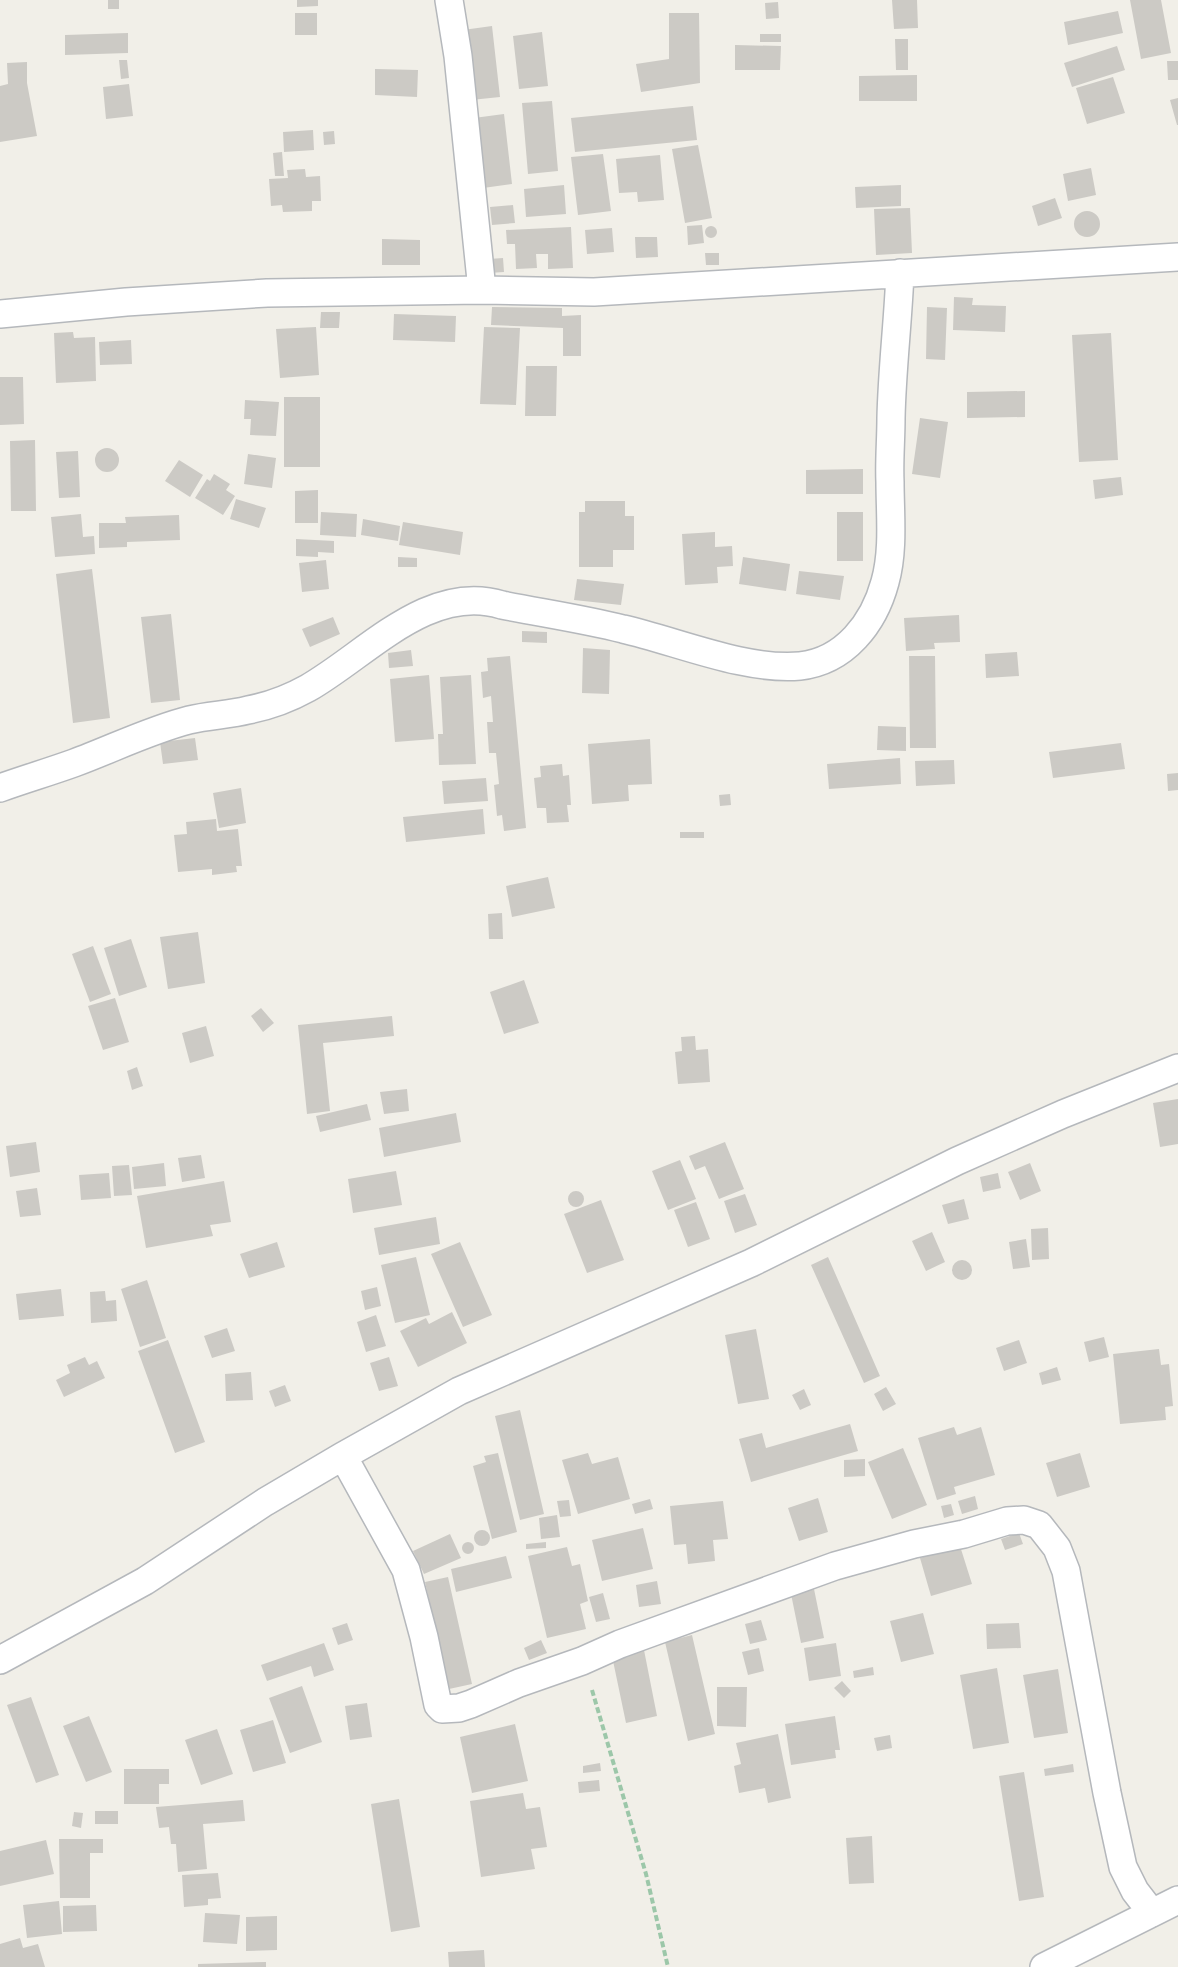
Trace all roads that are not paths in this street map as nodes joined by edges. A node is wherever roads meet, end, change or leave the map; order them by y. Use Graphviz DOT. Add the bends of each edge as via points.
graph roads {
  1 [pos="449,0"];
  2 [pos="1178,258"];
  3 [pos="900,273"];
  4 [pos="482,290"];
  5 [pos="0,314"];
  6 [pos="0,788"];
  7 [pos="1178,1068"];
  8 [pos="343,1456"];
  9 [pos="0,1660"];
  10 [pos="1178,1900"];
  11 [pos="1152,1913"];
  12 [pos="1044,1967"];
  1 -- 4 [label="street"];
  2 -- 3 [label="street"];
  3 -- 4 [label="street" via="594,292"];
  3 -- 6 [label="street" via="886,581 870,617 845,648 824,660 801,666 774,665 724,657 624,629 486,600 444,604 385,635 309,688 248,710 154,731"];
  4 -- 5 [label="street" via="255,294"];
  7 -- 8 [label="street" via="957,1161 751,1263 459,1391"];
  8 -- 9 [label="street" via="145,1581"];
  8 -- 11 [label="street" via="406,1570 442,1709 471,1704 620,1644 835,1566 1007,1521 1024,1520 1039,1525 1057,1548 1066,1571 1124,1867 1135,1891"];
  10 -- 11 [label="street"];
  11 -- 12 [label="street"];
}
